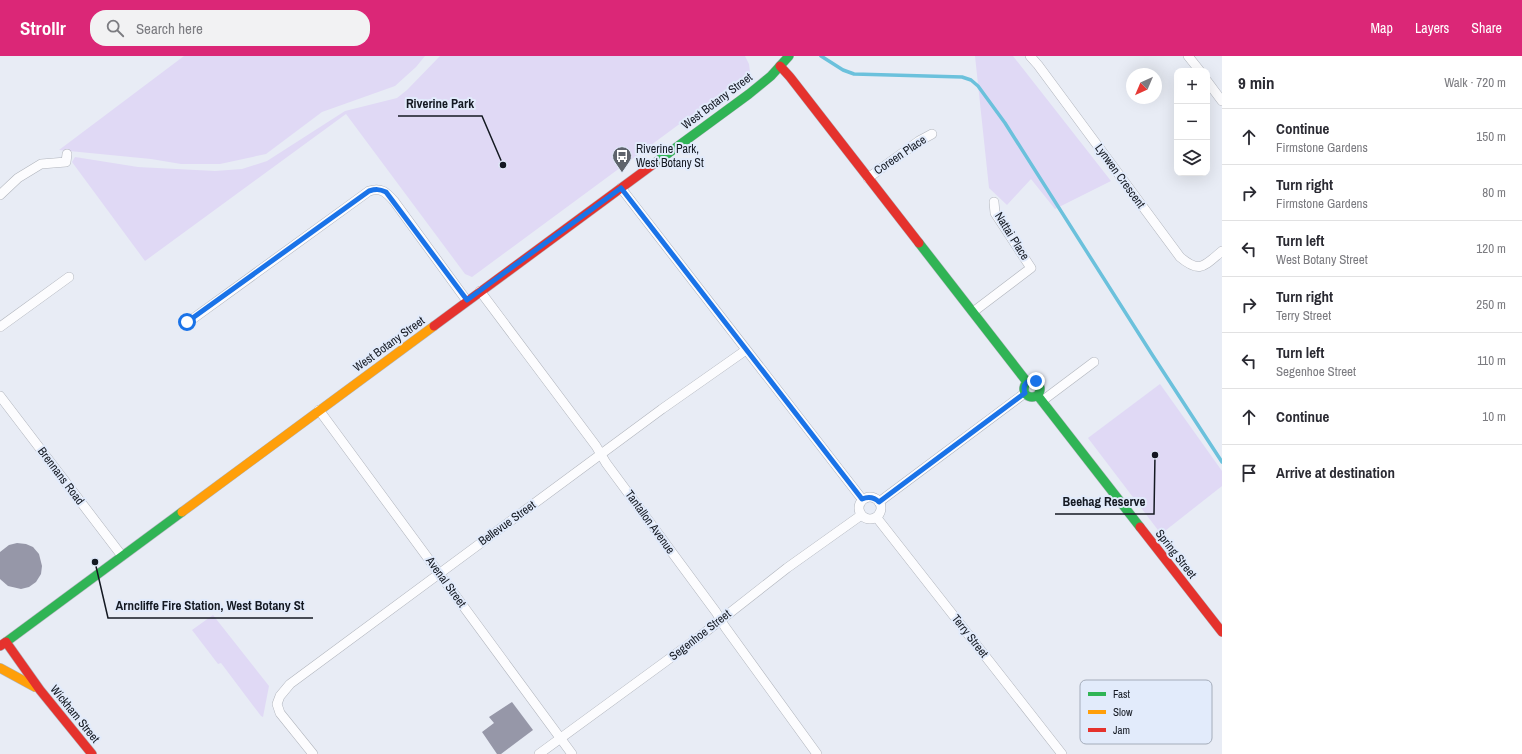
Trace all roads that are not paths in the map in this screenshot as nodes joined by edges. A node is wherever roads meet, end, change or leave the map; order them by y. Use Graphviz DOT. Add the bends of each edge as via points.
graph roads {
  1 [pos="789,56"];
  2 [pos="1030,56"];
  3 [pos="1188,56"];
  4 [pos="780,66"];
  5 [pos="1198,68"];
  6 [pos="1210,85"];
  7 [pos="1222,101"];
  8 [pos="932,134"];
  9 [pos="67,154"];
  10 [pos="868,178"];
  11 [pos="621,188"];
  12 [pos="0,195"];
  13 [pos="994,202"];
  14 [pos="1222,251"];
  15 [pos="69,277"];
  16 [pos="480,291"];
  17 [pos="467,300"];
  18 [pos="973,312"];
  19 [pos="187,322"];
  20 [pos="0,327"];
  21 [pos="746,350"];
  22 [pos="1094,362"];
  23 [pos="1027,382"];
  24 [pos="1025,393"];
  25 [pos="0,396"];
  26 [pos="1040,399"];
  27 [pos="319,410"];
  28 [pos="601,455"];
  29 [pos="862,499"];
  30 [pos="879,502"];
  31 [pos="860,516"];
  32 [pos="877,518"];
  33 [pos="122,556"];
  34 [pos="439,573"];
  35 [pos="720,620"];
  36 [pos="1221,628"];
  37 [pos="3,644"];
  38 [pos="0,668"];
  39 [pos="40,690"];
  40 [pos="560,739"];
  41 [pos="92,754"];
  42 [pos="313,754"];
  43 [pos="539,754"];
  44 [pos="572,754"];
  45 [pos="817,754"];
  46 [pos="1062,754"];
  1 -- 4 [label="main road, West Botany Street"];
  2 -- 14 [label="street, Lynwen Crescent" via="1180,257 1189,265 1197,267 1206,264"];
  3 -- 5 [label="street"];
  4 -- 10 [label="main road"];
  4 -- 11 [label="main road, West Botany Street" via="749,94"];
  6 -- 7 [label="street"];
  8 -- 10 [label="street, Coreen Place"];
  9 -- 12 [label="street" via="66,162 40,164 18,178"];
  10 -- 18 [label="main road"];
  11 -- 16 [label="main road, West Botany Street"];
  11 -- 21 [label="street"];
  13 -- 18 [label="street, Nattai Place" via="995,213 1032,268"];
  15 -- 20 [label="street"];
  16 -- 17 [label="main road, West Botany Street"];
  16 -- 28 [label="street, Tantallon Avenue"];
  17 -- 19 [label="street" via="394,201 386,192 375,189"];
  17 -- 27 [label="main road, West Botany Street"];
  18 -- 23 [label="main road"];
  21 -- 28 [label="street, Bellevue Street"];
  21 -- 29 [label="street"];
  22 -- 26 [label="street"];
  23 -- 24 [label="main road" via="1024,386"];
  23 -- 26 [label="main road" via="1038,382 1041,388"];
  24 -- 26 [label="main road"];
  24 -- 30 [label="street"];
  25 -- 33 [label="street, Brennans Road"];
  26 -- 36 [label="main road, Spring Street"];
  27 -- 33 [label="main road, West Botany Street"];
  27 -- 34 [label="street, Avenal Street"];
  28 -- 34 [label="street, Bellevue Street"];
  28 -- 35 [label="street, Tantallon Avenue"];
  29 -- 30 [label="street" via="873,498"];
  29 -- 31 [label="street" via="858,509"];
  30 -- 32 [label="street" via="881,510"];
  31 -- 32 [label="street" via="868,520"];
  31 -- 35 [label="street, Segenhoe Street"];
  32 -- 46 [label="street, Terry Street"];
  33 -- 37 [label="main road, West Botany Street"];
  34 -- 40 [label="street, Avenal Street"];
  34 -- 42 [label="street, Bellevue Street" via="284,690 277,704 280,713"];
  35 -- 40 [label="street, Segenhoe Street"];
  35 -- 45 [label="street, Tantallon Avenue"];
  37 -- 39 [label="main road, Wickham Street"];
  38 -- 39 [label="main road, Wickham Street"];
  39 -- 41 [label="main road, Wickham Street"];
  40 -- 43 [label="street, Segenhoe Street"];
  40 -- 44 [label="street, Avenal Street"];
}
